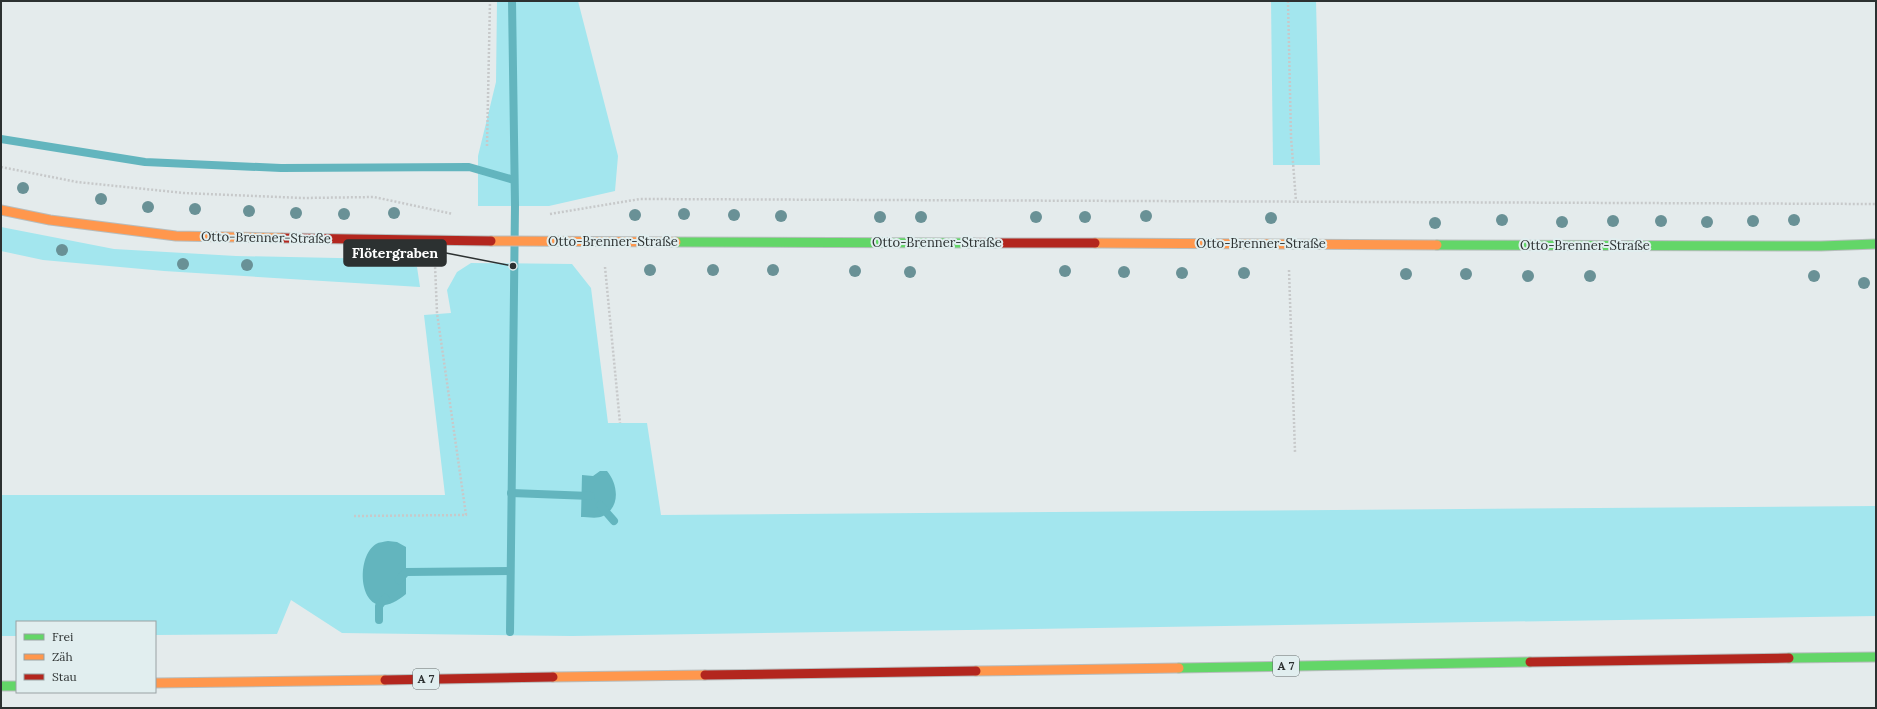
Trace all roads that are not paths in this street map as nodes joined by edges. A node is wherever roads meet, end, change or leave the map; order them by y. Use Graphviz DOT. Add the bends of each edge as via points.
graph roads {
  1 [pos="1,210"];
  2 [pos="1876,244"];
  3 [pos="1876,657"];
  4 [pos="156,683"];
  5 [pos="1,686"];
  6 [pos="16,686"];
  1 -- 2 [label="main road, Otto-Brenner-Straße" via="50,220 176,236 478,241 1820,246"];
  3 -- 4 [label="main road, A 7"];
  5 -- 6 [label="main road"];
}
